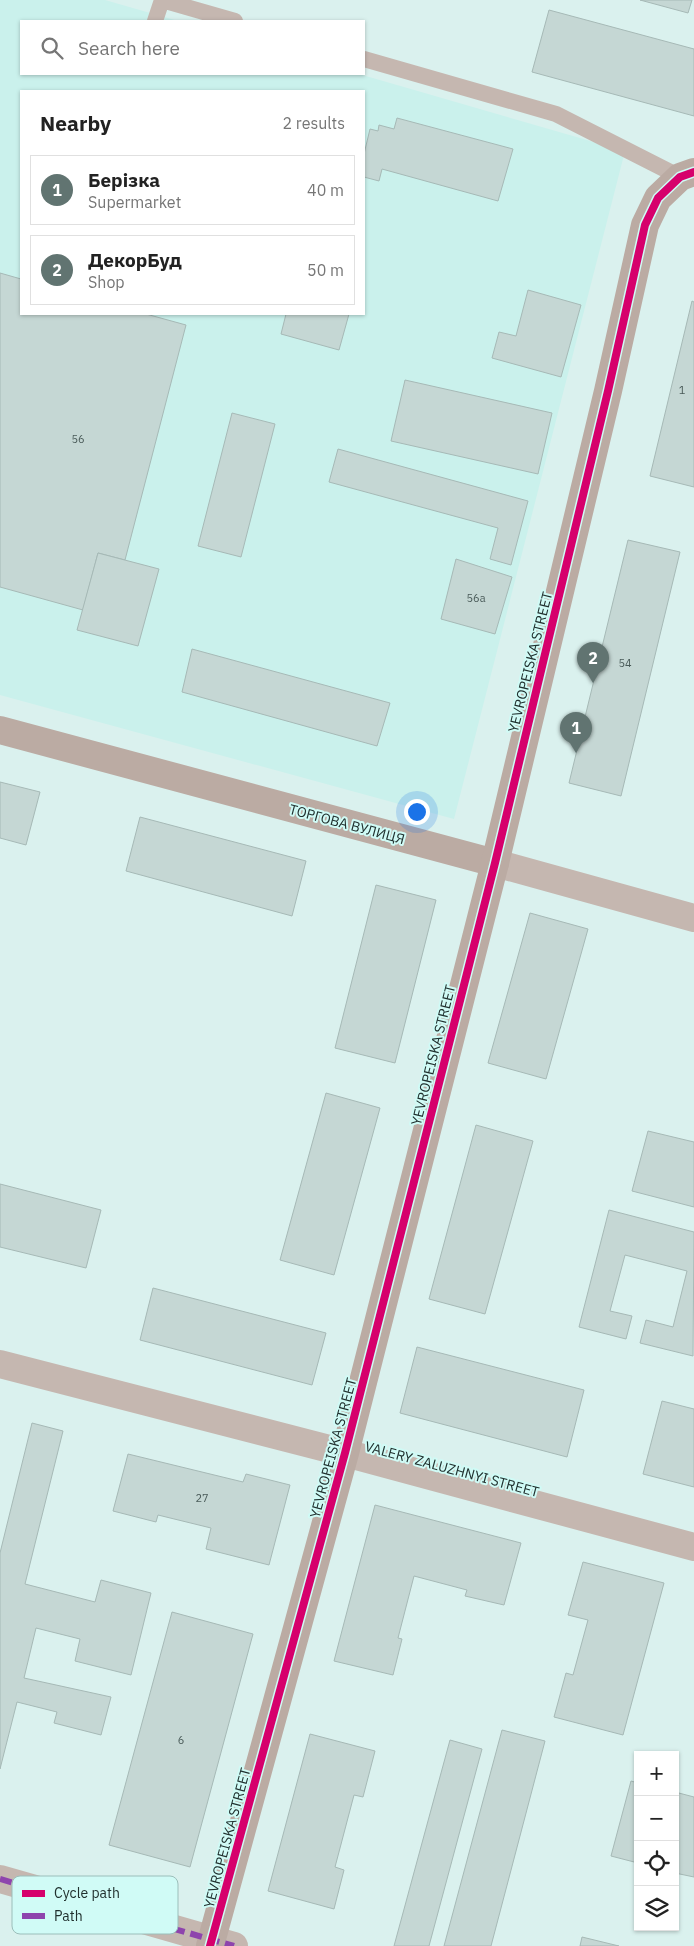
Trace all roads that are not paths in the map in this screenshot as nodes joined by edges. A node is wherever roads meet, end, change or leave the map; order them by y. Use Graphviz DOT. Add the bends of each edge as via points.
graph roads {
  1 [pos="155,20"];
  2 [pos="232,20"];
  3 [pos="365,59"];
  4 [pos="687,174"];
  5 [pos="0,730"];
  6 [pos="495,863"];
  7 [pos="694,918"];
  8 [pos="0,1364"];
  9 [pos="345,1453"];
  10 [pos="694,1547"];
  11 [pos="0,1879"];
  12 [pos="12,1883"];
  13 [pos="178,1932"];
  14 [pos="219,1944"];
  1 -- 2 [label="lane" via="162,0"];
  3 -- 4 [label="lane" via="556,114"];
  4 -- 6 [label="street, YEVROPEISKA STREET" via="658,198 645,225"];
  5 -- 6 [label="street, ТОРГОВА ВУЛИЦЯ"];
  6 -- 7 [label="street, ТОРГОВА ВУЛИЦЯ"];
  6 -- 9 [label="street, YEVROPEISKA STREET"];
  8 -- 9 [label="street, VALERY ZALUZHNYI STREET"];
  9 -- 10 [label="street, VALERY ZALUZHNYI STREET"];
  9 -- 14 [label="street, YEVROPEISKA STREET"];
  11 -- 12 [label="street"];
  13 -- 14 [label="street"];
}
